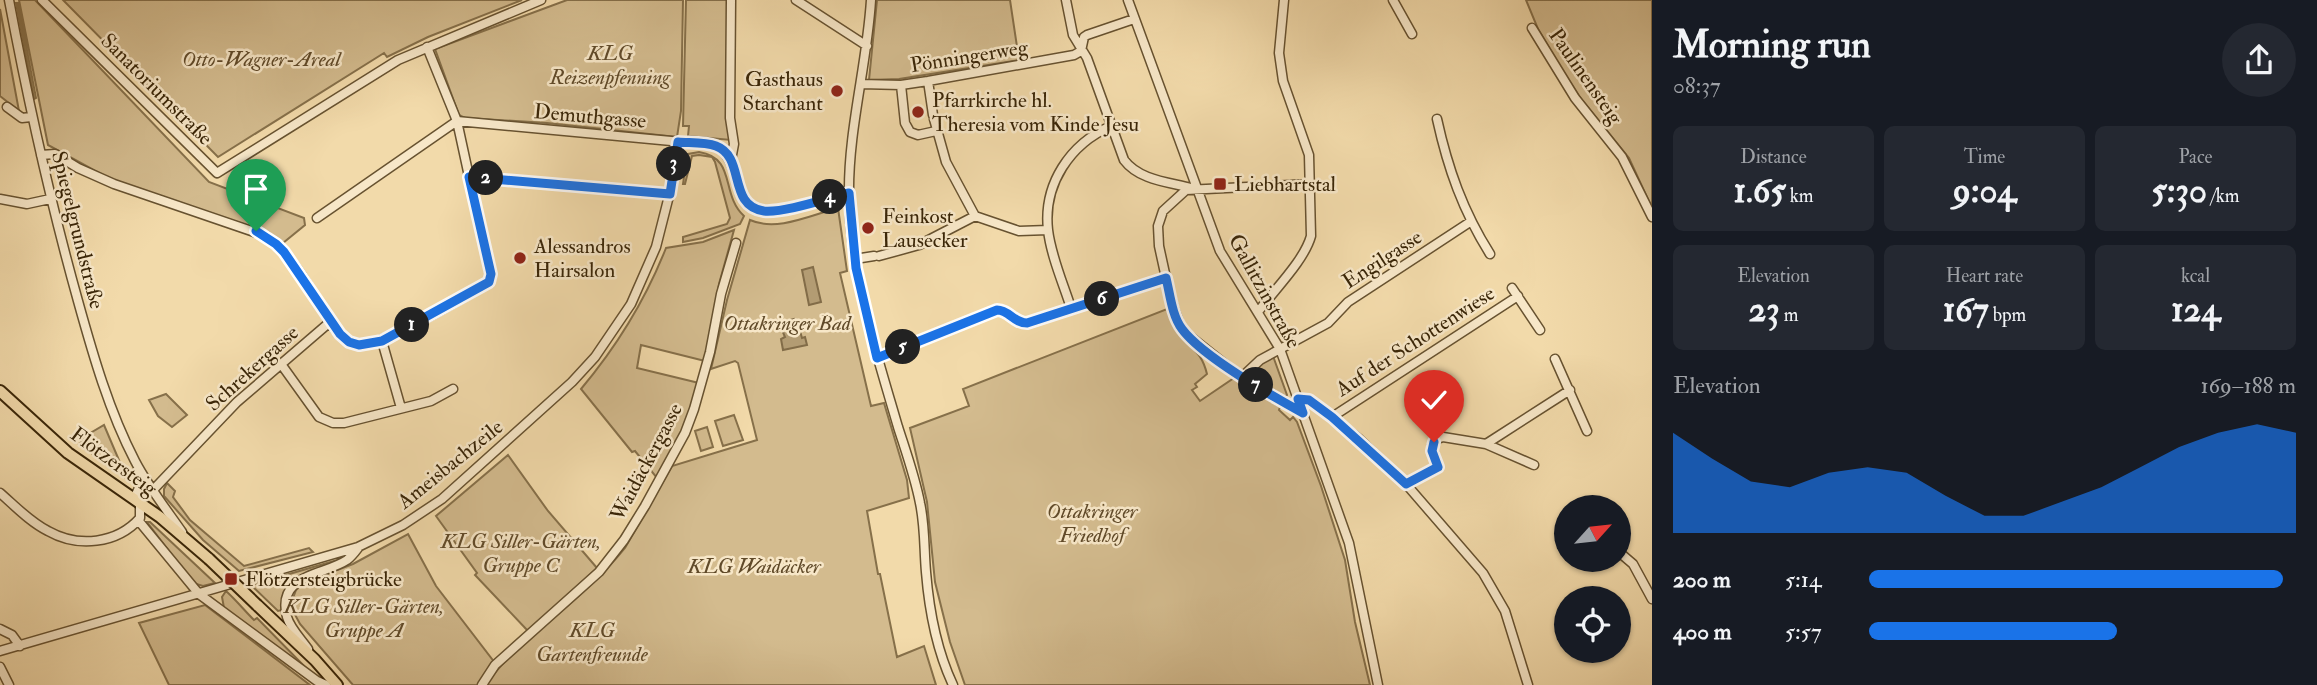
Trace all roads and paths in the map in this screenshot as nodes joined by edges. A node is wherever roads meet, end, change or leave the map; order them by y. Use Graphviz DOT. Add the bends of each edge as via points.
graph roads {
  1 [pos="9,0"];
  2 [pos="42,0"];
  3 [pos="541,0"];
  4 [pos="730,0"];
  5 [pos="796,0"];
  6 [pos="872,0"];
  7 [pos="1066,0"];
  8 [pos="1128,0"];
  9 [pos="1284,0"];
  10 [pos="1393,0"];
  11 [pos="1135,19"];
  12 [pos="1532,28"];
  13 [pos="1412,34"];
  14 [pos="867,46"];
  15 [pos="427,47"];
  16 [pos="1080,51"];
  17 [pos="928,81"];
  18 [pos="861,84"];
  19 [pos="901,85"];
  20 [pos="7,107"];
  21 [pos="31,117"];
  22 [pos="1437,119"];
  23 [pos="457,121"];
  24 [pos="1111,126"];
  25 [pos="936,131"];
  26 [pos="678,142"];
  27 [pos="41,155"];
  28 [pos="731,160"];
  29 [pos="469,177"];
  30 [pos="1310,184"];
  31 [pos="1196,189"];
  32 [pos="849,193"];
  33 [pos="670,194"];
  34 [pos="0,199"];
  35 [pos="50,199"];
  36 [pos="975,216"];
  37 [pos="1652,217"];
  38 [pos="317,218"];
  39 [pos="1470,222"];
  40 [pos="1048,230"];
  41 [pos="736,243"];
  42 [pos="1490,254"];
  43 [pos="855,259"];
  44 [pos="1166,278"];
  45 [pos="1512,288"];
  46 [pos="1518,296"];
  47 [pos="1071,308"];
  48 [pos="1258,312"];
  49 [pos="330,321"];
  50 [pos="1540,330"];
  51 [pos="382,341"];
  52 [pos="1279,349"];
  53 [pos="877,358"];
  54 [pos="1555,359"];
  55 [pos="281,364"];
  56 [pos="1243,376"];
  57 [pos="453,389"];
  58 [pos="1570,390"];
  59 [pos="0,391"];
  60 [pos="1298,399"];
  61 [pos="401,408"];
  62 [pos="1303,413"];
  63 [pos="1332,417"];
  64 [pos="1587,431"];
  65 [pos="1486,444"];
  66 [pos="136,463"];
  67 [pos="1534,465"];
  68 [pos="1438,467"];
  69 [pos="1443,475"];
  70 [pos="1406,484"];
  71 [pos="153,490"];
  72 [pos="0,493"];
  73 [pos="137,501"];
  74 [pos="138,520"];
  75 [pos="185,537"];
  76 [pos="358,547"];
  77 [pos="1631,562"];
  78 [pos="198,594"];
  79 [pos="1652,599"];
  80 [pos="0,629"];
  81 [pos="20,646"];
  82 [pos="0,651"];
  83 [pos="315,660"];
  84 [pos="0,667"];
  85 [pos="9,685"];
  86 [pos="326,685"];
  87 [pos="337,685"];
  88 [pos="482,685"];
  89 [pos="953,685"];
  90 [pos="1378,685"];
  91 [pos="1528,685"];
  1 -- 21 [label="street, Spiegelgrundstraße"];
  2 -- 15 [label="street, Sanatoriumstraße" via="217,173 398,60"];
  3 -- 15 [label="street"];
  4 -- 28 [label="street"];
  5 -- 14 [label="street"];
  6 -- 14 [label="street"];
  7 -- 16 [label="street"];
  8 -- 11 [label="street, Gallitzinstraße"];
  9 -- 30 [label="street" via="1279,53 1283,81 1309,155"];
  10 -- 13 [label="street"];
  11 -- 16 [label="street" via="1087,35"];
  11 -- 31 [label="street, Gallitzinstraße"];
  12 -- 37 [label="street, Paulinensteig" via="1575,98 1622,157"];
  14 -- 18 [label="street"];
  15 -- 23 [label="street"];
  16 -- 17 [label="street, Pönningerweg"];
  16 -- 24 [label="street" via="1087,58"];
  17 -- 19 [label="street, Pönningerweg"];
  17 -- 25 [label="street"];
  18 -- 19 [label="street, Pönningerweg"];
  18 -- 32 [label="street"];
  19 -- 25 [label="street" via="910,132"];
  20 -- 21 [label="street" via="22,118"];
  21 -- 27 [label="street, Spiegelgrundstraße"];
  22 -- 39 [label="street"];
  23 -- 26 [label="street, Demuthgasse"];
  23 -- 29 [label="street"];
  23 -- 38 [label="street"];
  24 -- 31 [label="street" via="1124,160 1135,171"];
  24 -- 40 [label="street" via="1086,139 1064,163 1051,195"];
  25 -- 36 [label="street" via="946,162"];
  26 -- 28 [label="street, Demuthgasse" via="714,145"];
  26 -- 33 [label="street, Ameisbachzeile"];
  27 -- 35 [label="street, Spiegelgrundstraße"];
  27 -- 49 [label="street" via="55,154 114,184 266,236 295,266"];
  28 -- 32 [label="street" via="743,197 760,210"];
  29 -- 33 [label="street"];
  29 -- 51 [label="street, Schrekergasse" via="491,274 487,284"];
  30 -- 31 [label="street"];
  30 -- 48 [label="street" via="1307,247"];
  31 -- 44 [label="street" via="1186,190 1160,218 1158,235"];
  31 -- 48 [label="street, Gallitzinstraße" via="1220,251"];
  32 -- 43 [label="street"];
  33 -- 76 [label="street, Ameisbachzeile" via="643,282 595,357 442,499"];
  34 -- 35 [label="street" via="27,204"];
  35 -- 66 [label="street, Spiegelgrundstraße" via="100,375"];
  36 -- 40 [label="street" via="1019,231"];
  36 -- 43 [label="street" via="919,245"];
  39 -- 42 [label="street"];
  39 -- 52 [label="street, Engilgasse" via="1348,302 1328,323"];
  40 -- 47 [label="street"];
  41 -- 88 [label="street, Waidäckergasse" via="694,409 646,506 605,566 495,665"];
  43 -- 53 [label="street"];
  44 -- 47 [label="street"];
  44 -- 56 [label="street" via="1182,330"];
  45 -- 46 [label="street"];
  46 -- 50 [label="street"];
  46 -- 63 [label="street, Auf der Schottenwiese"];
  47 -- 53 [label="street" via="1024,323 997,310"];
  48 -- 52 [label="street, Gallitzinstraße"];
  49 -- 51 [label="street, Schrekergasse" via="354,344"];
  49 -- 55 [label="street, Schrekergasse"];
  51 -- 61 [label="street"];
  52 -- 56 [label="street, Engilgasse"];
  52 -- 60 [label="street, Gallitzinstraße"];
  53 -- 89 [label="street" via="918,491 930,602"];
  54 -- 58 [label="street"];
  55 -- 61 [label="street" via="319,417 328,422 344,423"];
  55 -- 71 [label="street, Schrekergasse" via="237,402"];
  56 -- 62 [label="street"];
  57 -- 61 [label="street" via="431,401"];
  58 -- 64 [label="street"];
  58 -- 65 [label="street"];
  59 -- 73 [label="main road, Flötzersteig" via="68,453"];
  60 -- 62 [label="street, Gallitzinstraße"];
  60 -- 63 [label="street" via="1309,400"];
  62 -- 90 [label="street, Gallitzinstraße" via="1349,544"];
  63 -- 70 [label="street"];
  65 -- 67 [label="street"];
  65 -- 68 [label="street" via="1437,439 1432,446"];
  66 -- 71 [label="street, Spiegelgrundstraße"];
  66 -- 73 [label="street, Spiegelgrundstraße"];
  68 -- 69 [label="street"];
  68 -- 70 [label="street"];
  70 -- 91 [label="street" via="1494,591 1511,626"];
  71 -- 75 [label="street, Spiegelgrundstraße"];
  72 -- 74 [label="street" via="34,523 67,539 114,537"];
  73 -- 74 [label="street, Spiegelgrundstraße"];
  73 -- 75 [label="main road, Flötzersteig"];
  74 -- 78 [label="street, Flötzersteig"];
  75 -- 83 [label="main road, Flötzersteig, bridge"];
  76 -- 78 [label="street, Ameisbachzeile"];
  76 -- 83 [label="street" via="348,560 297,582 288,594 288,618"];
  77 -- 79 [label="street"];
  78 -- 81 [label="street, Ameisbachzeile"];
  78 -- 86 [label="street, Flötzersteig"];
  80 -- 81 [label="street"];
  81 -- 82 [label="street, Ameisbachzeile"];
  83 -- 87 [label="main road"];
  84 -- 85 [label="street"];
}
